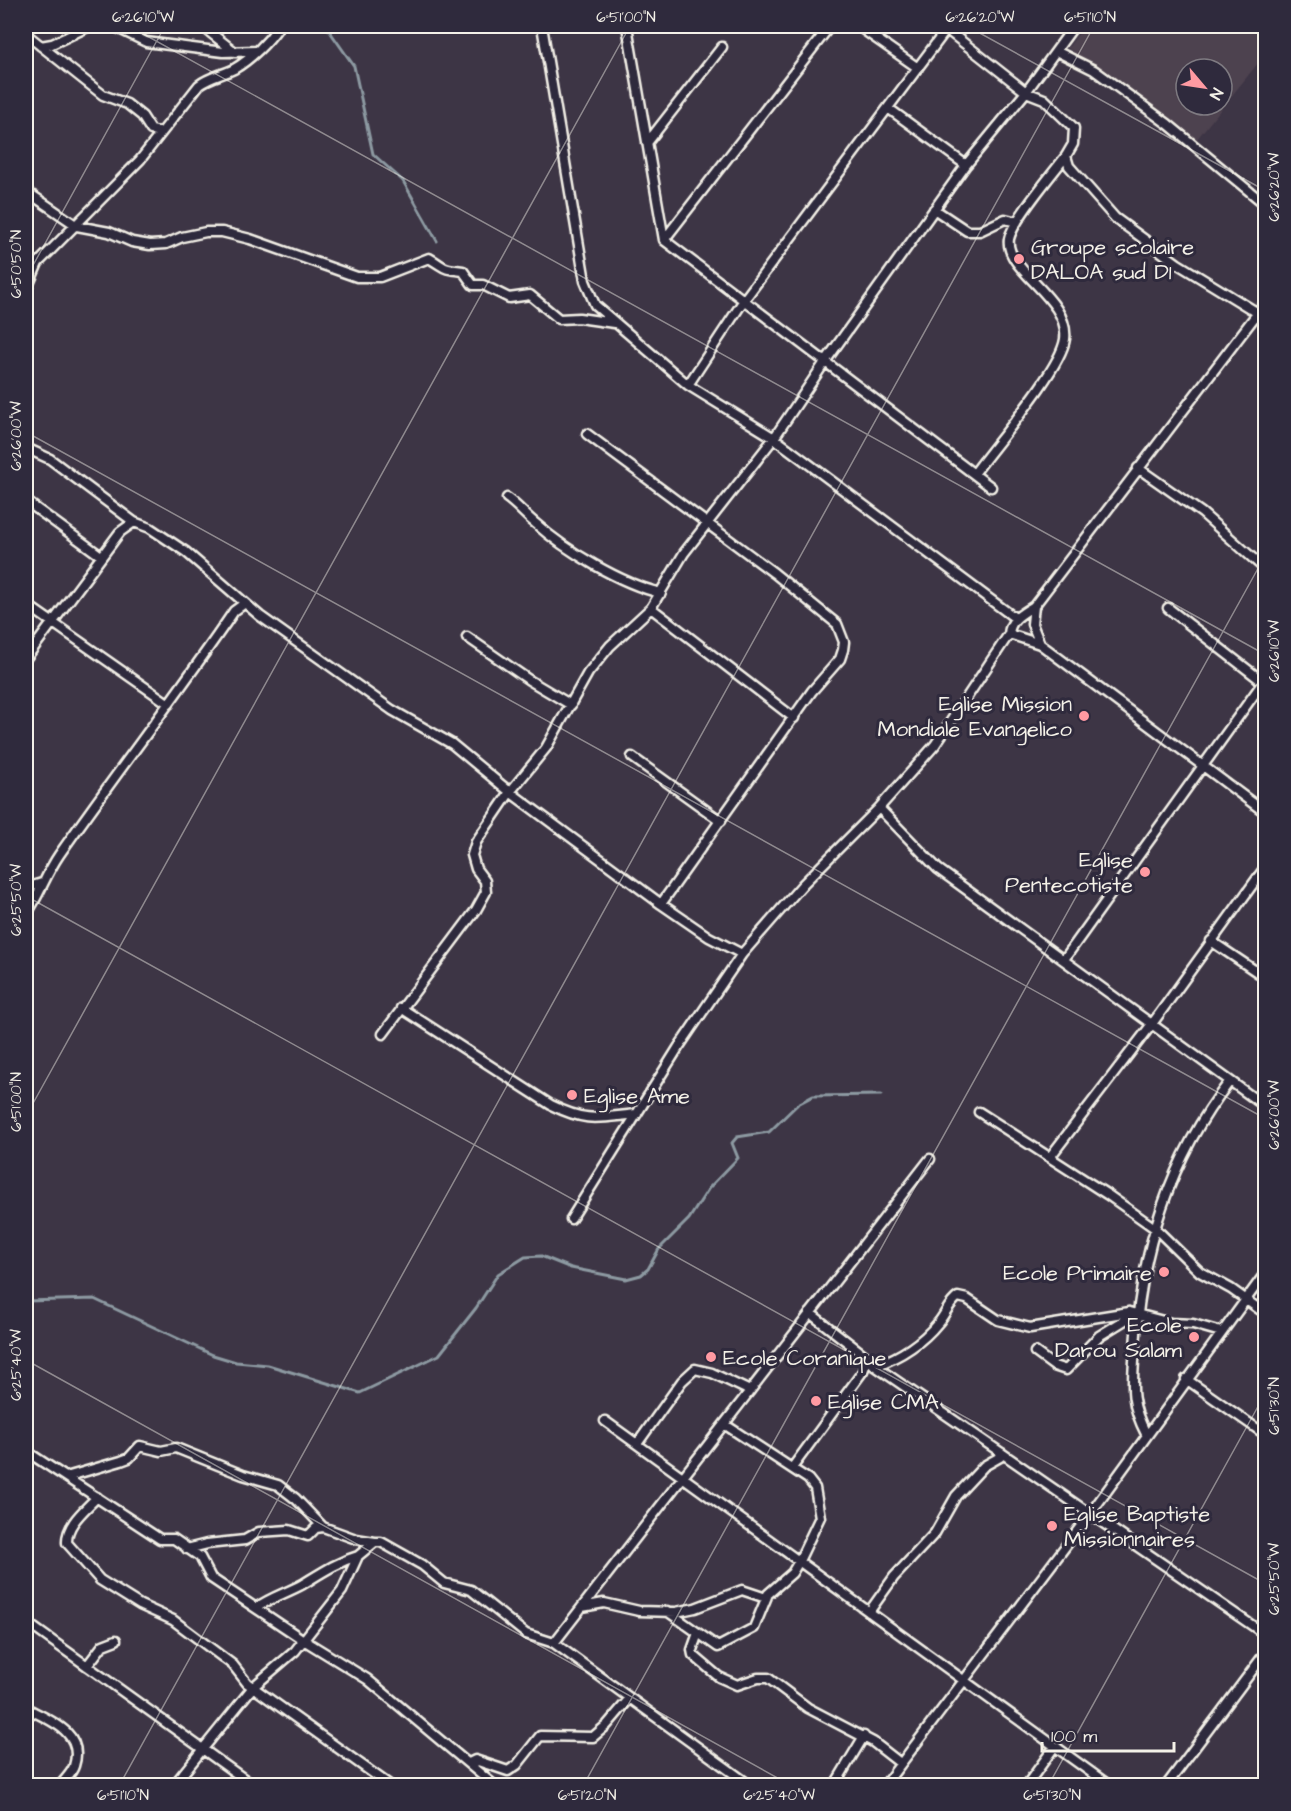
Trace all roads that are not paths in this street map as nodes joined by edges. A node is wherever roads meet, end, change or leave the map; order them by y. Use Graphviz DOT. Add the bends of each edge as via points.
graph roads {
  1 [pos="90,26"];
  2 [pos="113,26"];
  3 [pos="202,26"];
  4 [pos="279,26"];
  5 [pos="542,26"];
  6 [pos="627,26"];
  7 [pos="830,26"];
  8 [pos="858,26"];
  9 [pos="1074,26"];
  10 [pos="948,27"];
  11 [pos="26,34"];
  12 [pos="41,46"];
  13 [pos="722,47"];
  14 [pos="257,51"];
  15 [pos="1056,51"];
  16 [pos="236,52"];
  17 [pos="918,68"];
  18 [pos="1026,92"];
  19 [pos="888,108"];
  20 [pos="160,132"];
  21 [pos="647,143"];
  22 [pos="1066,156"];
  23 [pos="966,165"];
  24 [pos="26,191"];
  25 [pos="1266,205"];
  26 [pos="934,209"];
  27 [pos="1017,222"];
  28 [pos="77,225"];
  29 [pos="664,240"];
  30 [pos="26,291"];
  31 [pos="744,300"];
  32 [pos="1266,302"];
  33 [pos="1257,313"];
  34 [pos="1266,318"];
  35 [pos="615,323"];
  36 [pos="825,362"];
  37 [pos="688,385"];
  38 [pos="587,434"];
  39 [pos="774,438"];
  40 [pos="26,448"];
  41 [pos="1138,468"];
  42 [pos="974,474"];
  43 [pos="991,487"];
  44 [pos="507,498"];
  45 [pos="26,501"];
  46 [pos="134,522"];
  47 [pos="708,525"];
  48 [pos="101,556"];
  49 [pos="1266,570"];
  50 [pos="661,593"];
  51 [pos="245,603"];
  52 [pos="26,604"];
  53 [pos="1034,606"];
  54 [pos="651,608"];
  55 [pos="1168,608"];
  56 [pos="1015,618"];
  57 [pos="52,621"];
  58 [pos="1009,634"];
  59 [pos="467,637"];
  60 [pos="1040,644"];
  61 [pos="26,658"];
  62 [pos="1265,681"];
  63 [pos="169,704"];
  64 [pos="571,705"];
  65 [pos="794,718"];
  66 [pos="632,757"];
  67 [pos="1201,766"];
  68 [pos="510,792"];
  69 [pos="879,808"];
  70 [pos="1266,813"];
  71 [pos="721,821"];
  72 [pos="1266,866"];
  73 [pos="42,883"];
  74 [pos="26,888"];
  75 [pos="661,904"];
  76 [pos="26,915"];
  77 [pos="1211,940"];
  78 [pos="742,954"];
  79 [pos="1065,958"];
  80 [pos="1266,978"];
  81 [pos="401,1008"];
  82 [pos="1152,1024"];
  83 [pos="383,1034"];
  84 [pos="1230,1081"];
  85 [pos="1266,1107"];
  86 [pos="980,1112"];
  87 [pos="637,1114"];
  88 [pos="1050,1157"];
  89 [pos="930,1159"];
  90 [pos="571,1219"];
  91 [pos="1156,1229"];
  92 [pos="1266,1272"];
  93 [pos="1245,1301"];
  94 [pos="810,1313"];
  95 [pos="1133,1313"];
  96 [pos="1266,1314"];
  97 [pos="1221,1332"];
  98 [pos="1035,1352"];
  99 [pos="868,1358"];
  100 [pos="876,1366"];
  101 [pos="1186,1379"];
  102 [pos="750,1391"];
  103 [pos="605,1421"];
  104 [pos="724,1424"];
  105 [pos="1146,1434"];
  106 [pos="1266,1435"];
  107 [pos="637,1444"];
  108 [pos="26,1451"];
  109 [pos="1002,1453"];
  110 [pos="792,1468"];
  111 [pos="66,1477"];
  112 [pos="683,1478"];
  113 [pos="97,1497"];
  114 [pos="1090,1514"];
  115 [pos="323,1527"];
  116 [pos="375,1542"];
  117 [pos="187,1549"];
  118 [pos="358,1556"];
  119 [pos="798,1561"];
  120 [pos="766,1598"];
  121 [pos="582,1607"];
  122 [pos="256,1608"];
  123 [pos="667,1611"];
  124 [pos="869,1612"];
  125 [pos="26,1622"];
  126 [pos="698,1633"];
  127 [pos="1266,1635"];
  128 [pos="302,1639"];
  129 [pos="116,1640"];
  130 [pos="554,1643"];
  131 [pos="1266,1652"];
  132 [pos="87,1666"];
  133 [pos="962,1679"];
  134 [pos="253,1687"];
  135 [pos="630,1698"];
  136 [pos="26,1708"];
  137 [pos="864,1736"];
  138 [pos="1055,1746"];
  139 [pos="205,1749"];
  140 [pos="900,1763"];
  141 [pos="469,1764"];
  142 [pos="60,1785"];
  143 [pos="173,1785"];
  144 [pos="254,1785"];
  145 [pos="391,1785"];
  146 [pos="495,1785"];
  147 [pos="751,1785"];
  148 [pos="834,1785"];
  149 [pos="884,1785"];
  150 [pos="1026,1785"];
  151 [pos="1110,1785"];
  152 [pos="1166,1785"];
  1 -- 12 [label="street"];
  2 -- 16 [label="street" via="146,42"];
  3 -- 16 [label="street"];
  4 -- 14 [label="street"];
  5 -- 35 [label="street" via="585,280 595,305"];
  6 -- 21 [label="street"];
  7 -- 29 [label="street"];
  8 -- 17 [label="street"];
  9 -- 15 [label="street"];
  10 -- 17 [label="street"];
  10 -- 18 [label="street"];
  11 -- 12 [label="street"];
  12 -- 20 [label="street" via="103,94 127,104 151,130"];
  13 -- 21 [label="street"];
  14 -- 16 [label="street"];
  14 -- 20 [label="street" via="234,69 205,80"];
  15 -- 18 [label="street"];
  15 -- 25 [label="street" via="1094,70 1176,129"];
  17 -- 19 [label="street"];
  18 -- 22 [label="street" via="1044,99 1074,128 1073,144"];
  18 -- 23 [label="street"];
  19 -- 23 [label="street"];
  19 -- 31 [label="street"];
  20 -- 28 [label="street" via="140,160"];
  21 -- 29 [label="street"];
  22 -- 27 [label="street"];
  22 -- 33 [label="street" via="1081,181 1115,218 1178,264"];
  23 -- 26 [label="street"];
  24 -- 28 [label="street"];
  26 -- 27 [label="street" via="967,231 980,231 1005,219"];
  26 -- 36 [label="street"];
  27 -- 42 [label="street" via="1009,240 1012,255 1061,315 1066,328 1065,342 1056,364"];
  28 -- 30 [label="street" via="38,263"];
  28 -- 35 [label="street" via="150,245 222,232 357,276 380,278 429,258 439,267 463,271 473,285 483,285 508,298 530,296 559,319"];
  29 -- 31 [label="street"];
  31 -- 36 [label="street"];
  31 -- 37 [label="street"];
  32 -- 33 [label="street"];
  33 -- 34 [label="street"];
  33 -- 41 [label="street"];
  35 -- 37 [label="street"];
  36 -- 39 [label="street"];
  36 -- 42 [label="street"];
  37 -- 39 [label="street"];
  38 -- 47 [label="street"];
  39 -- 47 [label="street"];
  39 -- 56 [label="street"];
  40 -- 46 [label="street" via="50,459"];
  41 -- 49 [label="street" via="1202,513"];
  41 -- 53 [label="street"];
  42 -- 43 [label="street"];
  44 -- 50 [label="street" via="580,555 629,582"];
  45 -- 48 [label="street"];
  46 -- 48 [label="street" via="120,532"];
  46 -- 51 [label="street" via="186,552"];
  47 -- 50 [label="street" via="684,553"];
  47 -- 65 [label="street" via="795,590 837,624 841,632 840,659"];
  48 -- 57 [label="street"];
  50 -- 54 [label="street"];
  51 -- 63 [label="street" via="234,611"];
  51 -- 68 [label="street" via="392,710 452,744"];
  52 -- 57 [label="street"];
  53 -- 56 [label="street"];
  53 -- 60 [label="street" via="1032,624"];
  54 -- 64 [label="street" via="599,657"];
  54 -- 65 [label="street"];
  55 -- 62 [label="street"];
  56 -- 58 [label="street"];
  57 -- 61 [label="street"];
  57 -- 63 [label="street"];
  58 -- 60 [label="street"];
  58 -- 69 [label="street" via="935,746"];
  59 -- 64 [label="street"];
  60 -- 67 [label="street"];
  62 -- 67 [label="street"];
  63 -- 73 [label="street"];
  64 -- 68 [label="street" via="546,748"];
  65 -- 71 [label="street"];
  66 -- 71 [label="street"];
  67 -- 70 [label="street"];
  67 -- 79 [label="street"];
  68 -- 75 [label="street"];
  68 -- 81 [label="street" via="476,842 472,855 486,892"];
  69 -- 78 [label="street" via="803,884"];
  69 -- 79 [label="street" via="938,868"];
  71 -- 75 [label="street"];
  72 -- 77 [label="street"];
  73 -- 74 [label="street"];
  73 -- 76 [label="street"];
  75 -- 78 [label="street"];
  77 -- 80 [label="street"];
  77 -- 82 [label="street"];
  78 -- 87 [label="street"];
  79 -- 82 [label="street"];
  81 -- 83 [label="street"];
  81 -- 87 [label="street" via="574,1116 586,1119"];
  82 -- 84 [label="street"];
  82 -- 88 [label="street"];
  84 -- 85 [label="street"];
  84 -- 91 [label="street" via="1183,1153"];
  86 -- 88 [label="street"];
  87 -- 90 [label="street"];
  88 -- 91 [label="street"];
  89 -- 94 [label="street"];
  91 -- 93 [label="street" via="1200,1272"];
  91 -- 95 [label="street"];
  92 -- 93 [label="street"];
  93 -- 96 [label="street"];
  93 -- 97 [label="street"];
  94 -- 99 [label="street"];
  94 -- 102 [label="street"];
  95 -- 97 [label="street"];
  95 -- 98 [label="street" via="1099,1336 1070,1369 1063,1370"];
  95 -- 100 [label="street" via="1030,1328 998,1320 958,1297 917,1344"];
  95 -- 105 [label="street" via="1131,1393"];
  97 -- 101 [label="street"];
  99 -- 100 [label="street"];
  99 -- 110 [label="street" via="863,1371"];
  100 -- 109 [label="street"];
  101 -- 105 [label="street"];
  101 -- 106 [label="street"];
  102 -- 104 [label="street"];
  102 -- 107 [label="street" via="695,1369"];
  103 -- 107 [label="street"];
  104 -- 110 [label="street"];
  104 -- 112 [label="street"];
  105 -- 114 [label="street"];
  107 -- 112 [label="street"];
  108 -- 111 [label="street"];
  109 -- 114 [label="street"];
  109 -- 124 [label="street" via="956,1496 935,1533 894,1577"];
  110 -- 119 [label="street" via="813,1484 820,1509"];
  111 -- 113 [label="street"];
  111 -- 115 [label="street" via="122,1461 140,1446 161,1451 177,1448 278,1485"];
  112 -- 119 [label="street"];
  112 -- 121 [label="street"];
  113 -- 117 [label="street" via="160,1539 174,1539"];
  113 -- 134 [label="street" via="68,1530 70,1548 100,1580 172,1620 233,1665"];
  114 -- 127 [label="street"];
  114 -- 133 [label="street"];
  115 -- 116 [label="street"];
  115 -- 117 [label="street" via="308,1536 289,1530 259,1532 243,1540"];
  116 -- 118 [label="street"];
  116 -- 130 [label="street" via="387,1544 444,1583 471,1590 526,1634"];
  117 -- 122 [label="street" via="200,1557 211,1578"];
  118 -- 122 [label="street" via="327,1568"];
  118 -- 128 [label="street" via="342,1591"];
  119 -- 120 [label="street"];
  119 -- 124 [label="street"];
  120 -- 123 [label="street" via="742,1590 695,1608"];
  120 -- 126 [label="street" via="754,1628 722,1647"];
  121 -- 123 [label="street" via="604,1603 639,1611"];
  121 -- 130 [label="street"];
  122 -- 128 [label="street"];
  123 -- 126 [label="street"];
  124 -- 133 [label="street"];
  125 -- 132 [label="street"];
  126 -- 137 [label="street" via="693,1655 719,1677 737,1685 768,1678 808,1708"];
  128 -- 134 [label="street" via="293,1653"];
  128 -- 141 [label="street" via="367,1679"];
  129 -- 132 [label="street" via="103,1645"];
  130 -- 135 [label="street"];
  131 -- 152 [label="street"];
  132 -- 139 [label="street"];
  133 -- 138 [label="street"];
  133 -- 140 [label="street"];
  134 -- 139 [label="street"];
  134 -- 145 [label="street"];
  135 -- 141 [label="street" via="593,1737 540,1736 508,1771 475,1760"];
  135 -- 147 [label="street"];
  136 -- 142 [label="street" via="70,1734 74,1766"];
  137 -- 140 [label="street"];
  137 -- 148 [label="street"];
  138 -- 150 [label="street"];
  138 -- 151 [label="street"];
  139 -- 143 [label="street"];
  139 -- 144 [label="street"];
  140 -- 149 [label="street"];
  141 -- 146 [label="street"];
}
